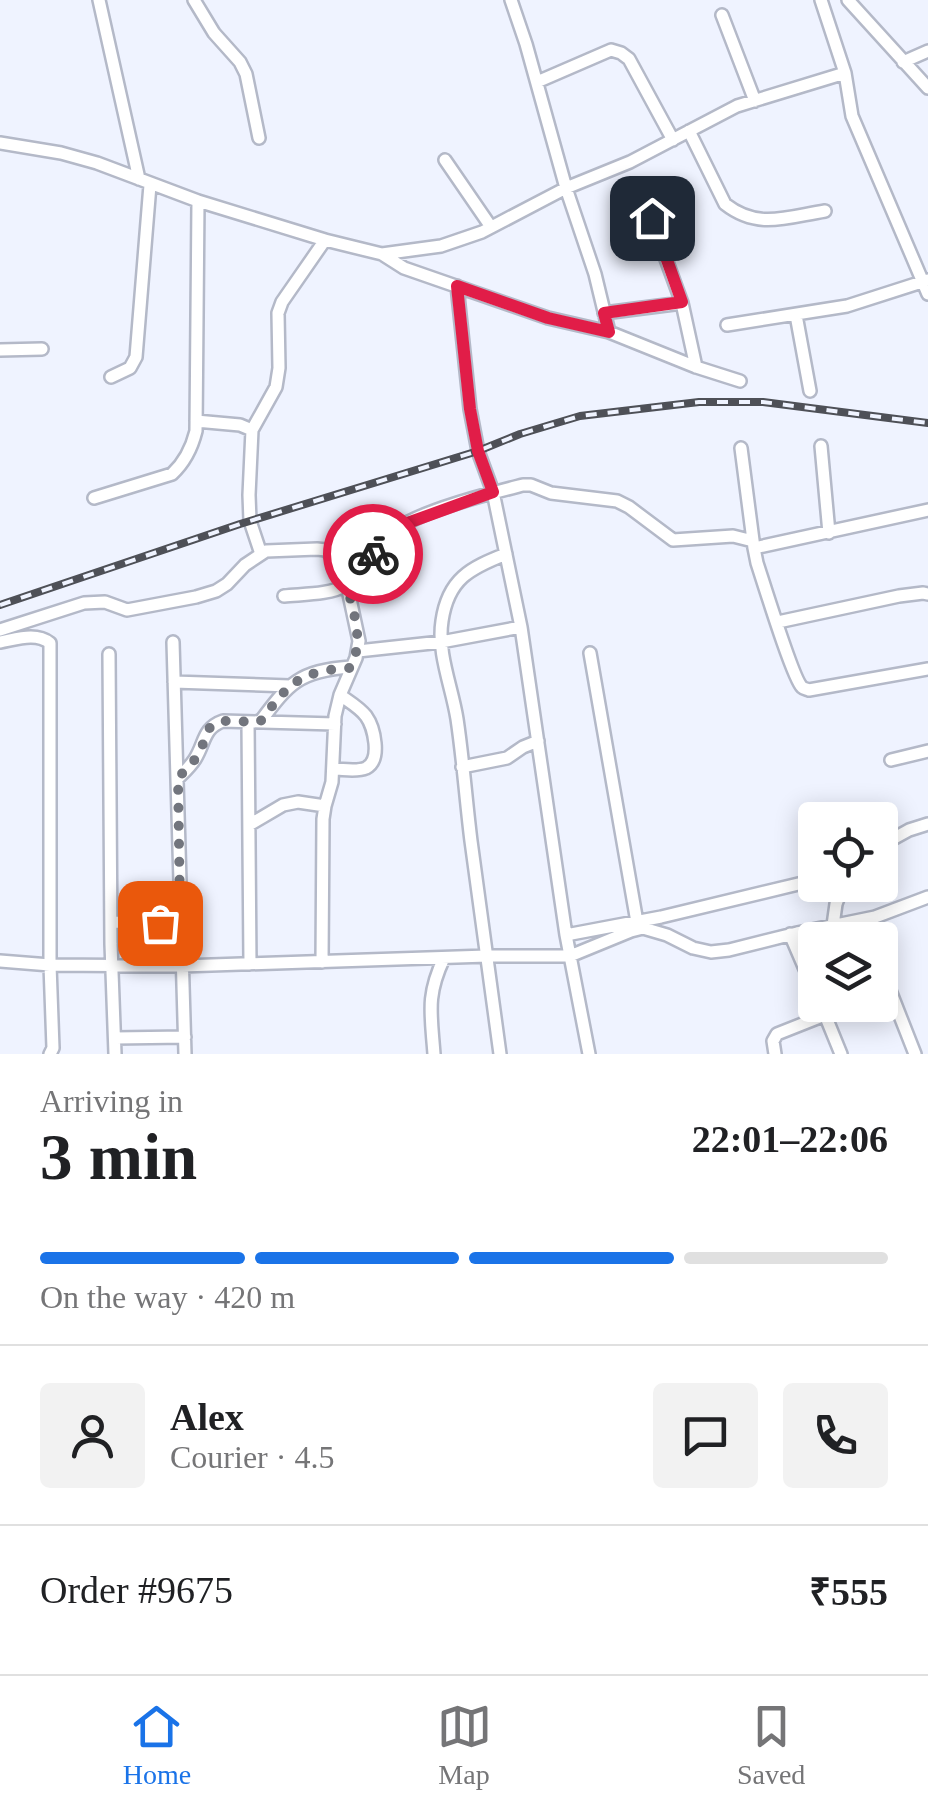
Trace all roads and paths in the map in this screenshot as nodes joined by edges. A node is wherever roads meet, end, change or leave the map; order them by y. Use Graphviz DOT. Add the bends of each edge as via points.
graph roads {
  1 [pos="99,0"];
  2 [pos="194,0"];
  3 [pos="510,0"];
  4 [pos="822,0"];
  5 [pos="848,0"];
  6 [pos="722,15"];
  7 [pos="928,51"];
  8 [pos="902,62"];
  9 [pos="846,73"];
  10 [pos="537,82"];
  11 [pos="928,88"];
  12 [pos="755,100"];
  13 [pos="689,132"];
  14 [pos="259,138"];
  15 [pos="672,140"];
  16 [pos="0,142"];
  17 [pos="445,160"];
  18 [pos="144,182"];
  19 [pos="566,188"];
  20 [pos="198,201"];
  21 [pos="825,210"];
  22 [pos="652,218"];
  23 [pos="491,227"];
  24 [pos="325,240"];
  25 [pos="382,254"];
  26 [pos="457,286"];
  27 [pos="926,286"];
  28 [pos="682,302"];
  29 [pos="604,313"];
  30 [pos="796,314"];
  31 [pos="727,325"];
  32 [pos="609,332"];
  33 [pos="0,350"];
  34 [pos="42,350"];
  35 [pos="696,367"];
  36 [pos="112,377"];
  37 [pos="740,381"];
  38 [pos="810,391"];
  39 [pos="196,421"];
  40 [pos="252,430"];
  41 [pos="822,446"];
  42 [pos="741,448"];
  43 [pos="493,492"];
  44 [pos="94,498"];
  45 [pos="928,510"];
  46 [pos="829,532"];
  47 [pos="754,545"];
  48 [pos="261,554"];
  49 [pos="506,554"];
  50 [pos="347,585"];
  51 [pos="928,594"];
  52 [pos="284,596"];
  53 [pos="778,622"];
  54 [pos="521,627"];
  55 [pos="0,630"];
  56 [pos="0,642"];
  57 [pos="173,642"];
  58 [pos="441,642"];
  59 [pos="358,651"];
  60 [pos="590,653"];
  61 [pos="109,654"];
  62 [pos="350,668"];
  63 [pos="928,668"];
  64 [pos="174,682"];
  65 [pos="290,686"];
  66 [pos="340,695"];
  67 [pos="254,722"];
  68 [pos="335,724"];
  69 [pos="538,741"];
  70 [pos="928,751"];
  71 [pos="891,760"];
  72 [pos="462,767"];
  73 [pos="334,769"];
  74 [pos="178,778"];
  75 [pos="325,806"];
  76 [pos="928,824"];
  77 [pos="249,825"];
  78 [pos="898,836"];
  79 [pos="798,884"];
  80 [pos="928,897"];
  81 [pos="180,910"];
  82 [pos="862,920"];
  83 [pos="111,922"];
  84 [pos="636,922"];
  85 [pos="852,922"];
  86 [pos="798,933"];
  87 [pos="790,934"];
  88 [pos="566,935"];
  89 [pos="798,953"];
  90 [pos="487,956"];
  91 [pos="570,956"];
  92 [pos="444,958"];
  93 [pos="0,961"];
  94 [pos="322,962"];
  95 [pos="250,964"];
  96 [pos="50,965"];
  97 [pos="112,966"];
  98 [pos="182,966"];
  99 [pos="898,1011"];
  100 [pos="800,1022"];
  101 [pos="828,1022"];
  102 [pos="185,1037"];
  103 [pos="115,1038"];
  104 [pos="52,1052"];
  105 [pos="116,1054"];
  106 [pos="185,1054"];
  107 [pos="434,1054"];
  108 [pos="500,1054"];
  109 [pos="588,1054"];
  110 [pos="775,1054"];
  111 [pos="841,1054"];
  112 [pos="915,1054"];
  1 -- 18 [label="street"];
  2 -- 14 [label="street" via="246,74"];
  3 -- 10 [label="street"];
  4 -- 9 [label="street"];
  5 -- 8 [label="street"];
  6 -- 12 [label="street"];
  7 -- 8 [label="street"];
  8 -- 11 [label="street"];
  9 -- 12 [label="street"];
  9 -- 27 [label="street" via="852,116"];
  10 -- 15 [label="street" via="611,50 621,52"];
  10 -- 19 [label="street"];
  12 -- 13 [label="street"];
  13 -- 15 [label="street"];
  13 -- 21 [label="street" via="735,212 768,220"];
  15 -- 19 [label="street"];
  16 -- 18 [label="street" via="61,153"];
  17 -- 23 [label="street"];
  18 -- 20 [label="street"];
  18 -- 36 [label="street" via="136,357"];
  19 -- 23 [label="street"];
  19 -- 29 [label="street"];
  20 -- 24 [label="street"];
  20 -- 39 [label="street"];
  22 -- 28 [label="street"];
  23 -- 25 [label="street" via="442,246"];
  24 -- 25 [label="street"];
  24 -- 40 [label="street" via="282,302 276,387"];
  25 -- 26 [label="street"];
  26 -- 32 [label="street"];
  26 -- 43 [label="street" via="470,409"];
  27 -- 30 [label="street"];
  28 -- 29 [label="street"];
  28 -- 35 [label="street"];
  29 -- 32 [label="street"];
  30 -- 31 [label="street"];
  30 -- 38 [label="street"];
  32 -- 35 [label="street"];
  33 -- 34 [label="street"];
  35 -- 37 [label="street"];
  39 -- 40 [label="street"];
  39 -- 44 [label="street" via="192,444 172,474"];
  40 -- 48 [label="street" via="250,521"];
  41 -- 46 [label="street"];
  42 -- 47 [label="street"];
  43 -- 47 [label="street" via="531,485 616,502 673,540 732,536"];
  43 -- 49 [label="street"];
  43 -- 50 [label="street" via="402,525"];
  45 -- 46 [label="street"];
  46 -- 47 [label="street"];
  47 -- 53 [label="street"];
  48 -- 50 [label="street" via="326,550"];
  48 -- 55 [label="street" via="228,584 196,597 127,610 84,603"];
  49 -- 54 [label="street"];
  49 -- 58 [label="street" via="459,579 442,619"];
  50 -- 52 [label="street"];
  50 -- 59 [label="street"];
  51 -- 53 [label="street"];
  53 -- 63 [label="street" via="804,689"];
  54 -- 58 [label="street"];
  54 -- 69 [label="street"];
  56 -- 96 [label="street" via="31,636 50,644"];
  57 -- 64 [label="street"];
  58 -- 59 [label="street"];
  58 -- 72 [label="street"];
  59 -- 62 [label="street"];
  60 -- 84 [label="street"];
  61 -- 83 [label="street"];
  62 -- 65 [label="street" via="323,669"];
  62 -- 66 [label="street"];
  64 -- 65 [label="street"];
  64 -- 74 [label="street"];
  65 -- 67 [label="street"];
  66 -- 68 [label="street"];
  66 -- 73 [label="street" via="366,716 374,760 366,768"];
  67 -- 68 [label="street"];
  67 -- 74 [label="street" via="210,727 198,756"];
  67 -- 77 [label="street"];
  68 -- 73 [label="street"];
  69 -- 72 [label="street" via="506,758"];
  69 -- 88 [label="street"];
  70 -- 71 [label="street"];
  72 -- 90 [label="street"];
  73 -- 75 [label="street"];
  74 -- 81 [label="street"];
  75 -- 77 [label="street" via="298,802"];
  75 -- 94 [label="street"];
  76 -- 78 [label="street"];
  77 -- 95 [label="street"];
  79 -- 84 [label="street"];
  80 -- 82 [label="street"];
  81 -- 83 [label="street" via="160,923"];
  81 -- 98 [label="street"];
  82 -- 85 [label="street"];
  83 -- 97 [label="street"];
  84 -- 88 [label="street"];
  86 -- 87 [label="street"];
  87 -- 89 [label="street"];
  87 -- 91 [label="street" via="711,952 644,928"];
  88 -- 91 [label="street"];
  90 -- 91 [label="street"];
  90 -- 92 [label="street"];
  90 -- 108 [label="street"];
  91 -- 109 [label="street"];
  92 -- 94 [label="street"];
  92 -- 107 [label="street" via="432,989"];
  93 -- 96 [label="street"];
  94 -- 95 [label="street"];
  95 -- 98 [label="street"];
  96 -- 97 [label="street"];
  96 -- 104 [label="street"];
  97 -- 98 [label="street"];
  97 -- 103 [label="street"];
  98 -- 102 [label="street"];
  99 -- 112 [label="street"];
  100 -- 110 [label="street" via="777,1034"];
  101 -- 111 [label="street"];
  102 -- 103 [label="street"];
  102 -- 106 [label="street"];
  103 -- 105 [label="street"];
}
